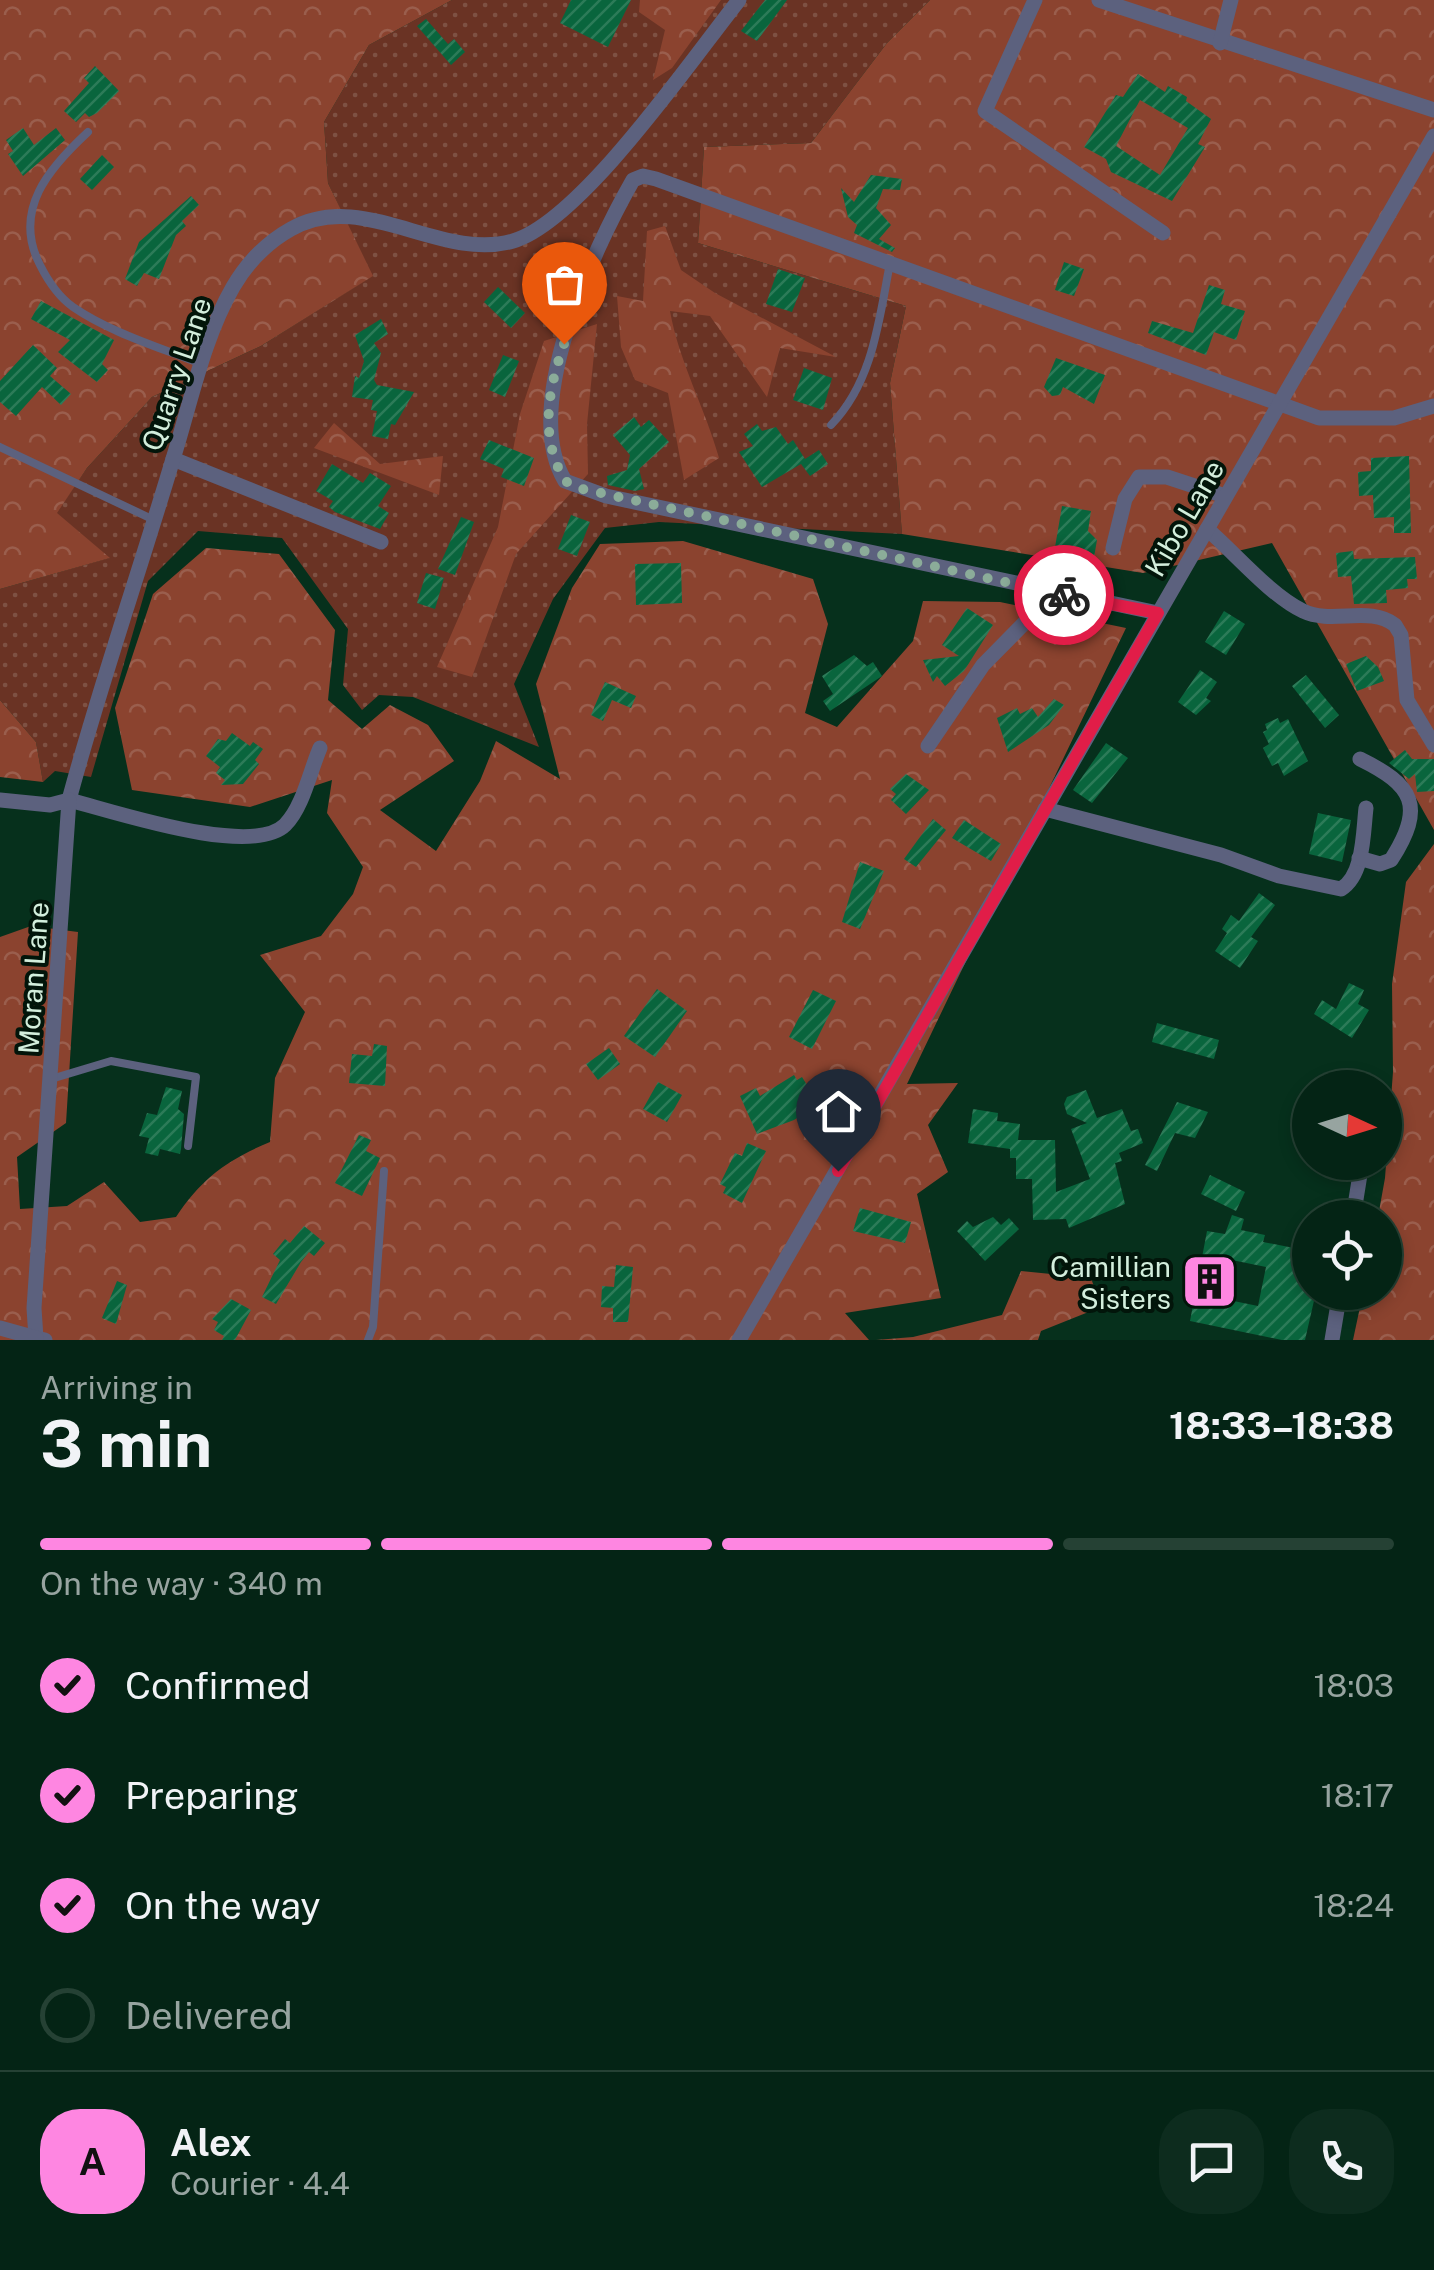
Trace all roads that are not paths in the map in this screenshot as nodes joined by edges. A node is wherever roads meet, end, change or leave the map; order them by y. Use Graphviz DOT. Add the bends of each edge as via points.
graph roads {
  1 [pos="740,0"];
  2 [pos="1036,0"];
  3 [pos="1099,0"];
  4 [pos="1231,0"];
  5 [pos="1220,42"];
  6 [pos="1434,110"];
  7 [pos="88,132"];
  8 [pos="1434,136"];
  9 [pos="1163,233"];
  10 [pos="890,263"];
  11 [pos="201,364"];
  12 [pos="1279,402"];
  13 [pos="1434,406"];
  14 [pos="831,426"];
  15 [pos="0,447"];
  16 [pos="174,459"];
  17 [pos="1225,496"];
  18 [pos="154,520"];
  19 [pos="1206,528"];
  20 [pos="381,542"];
  21 [pos="1113,548"];
  22 [pos="1054,594"];
  23 [pos="1158,613"];
  24 [pos="1434,745"];
  25 [pos="928,746"];
  26 [pos="320,748"];
  27 [pos="1360,759"];
  28 [pos="0,800"];
  29 [pos="70,800"];
  30 [pos="1366,808"];
  31 [pos="1045,809"];
  32 [pos="1360,858"];
  33 [pos="51,1078"];
  34 [pos="188,1146"];
  35 [pos="384,1171"];
  36 [pos="1337,1310"];
  37 [pos="0,1328"];
  38 [pos="40,1339"];
  39 [pos="368,1340"];
  40 [pos="739,1340"];
  41 [pos="1332,1340"];
  1 -- 11 [label="street, Quarry Lane" via="617,152 536,230 488,244 357,218 324,216 292,228 259,251 232,289"];
  2 -- 9 [label="street" via="984,112"];
  3 -- 5 [label="street"];
  4 -- 5 [label="street"];
  5 -- 6 [label="street"];
  7 -- 11 [label="lane" via="39,186 32,250 77,310"];
  8 -- 12 [label="street, Kibo Lane"];
  10 -- 12 [label="street"];
  10 -- 14 [label="lane" via="866,373"];
  10 -- 22 [label="street" via="656,179 633,180 551,381 555,464 565,481 606,496"];
  11 -- 16 [label="street, Quarry Lane"];
  12 -- 13 [label="street" via="1319,418 1394,418"];
  12 -- 17 [label="street, Kibo Lane"];
  15 -- 18 [label="lane"];
  16 -- 18 [label="street, Quarry Lane"];
  16 -- 20 [label="street"];
  17 -- 19 [label="street, Kibo Lane"];
  17 -- 21 [label="street" via="1166,477 1138,477 1124,498"];
  18 -- 29 [label="street, Quarry Lane"];
  19 -- 23 [label="street, Kibo Lane"];
  19 -- 24 [label="street" via="1304,612 1372,616 1396,625 1406,700"];
  22 -- 23 [label="street"];
  22 -- 25 [label="street" via="984,666"];
  23 -- 31 [label="street, Kibo Lane"];
  26 -- 29 [label="street" via="291,818 261,837 210,833"];
  27 -- 32 [label="street" via="1396,778 1410,810 1391,860"];
  28 -- 29 [label="street"];
  29 -- 33 [label="street, Moran Lane"];
  30 -- 32 [label="street"];
  31 -- 32 [label="street" via="1341,889"];
  31 -- 40 [label="street, Kibo Lane"];
  33 -- 34 [label="lane" via="110,1061 196,1078"];
  33 -- 38 [label="street, Moran Lane" via="34,1308"];
  35 -- 39 [label="lane"];
  36 -- 41 [label="street"];
  37 -- 38 [label="street, Moran Lane"];
}
